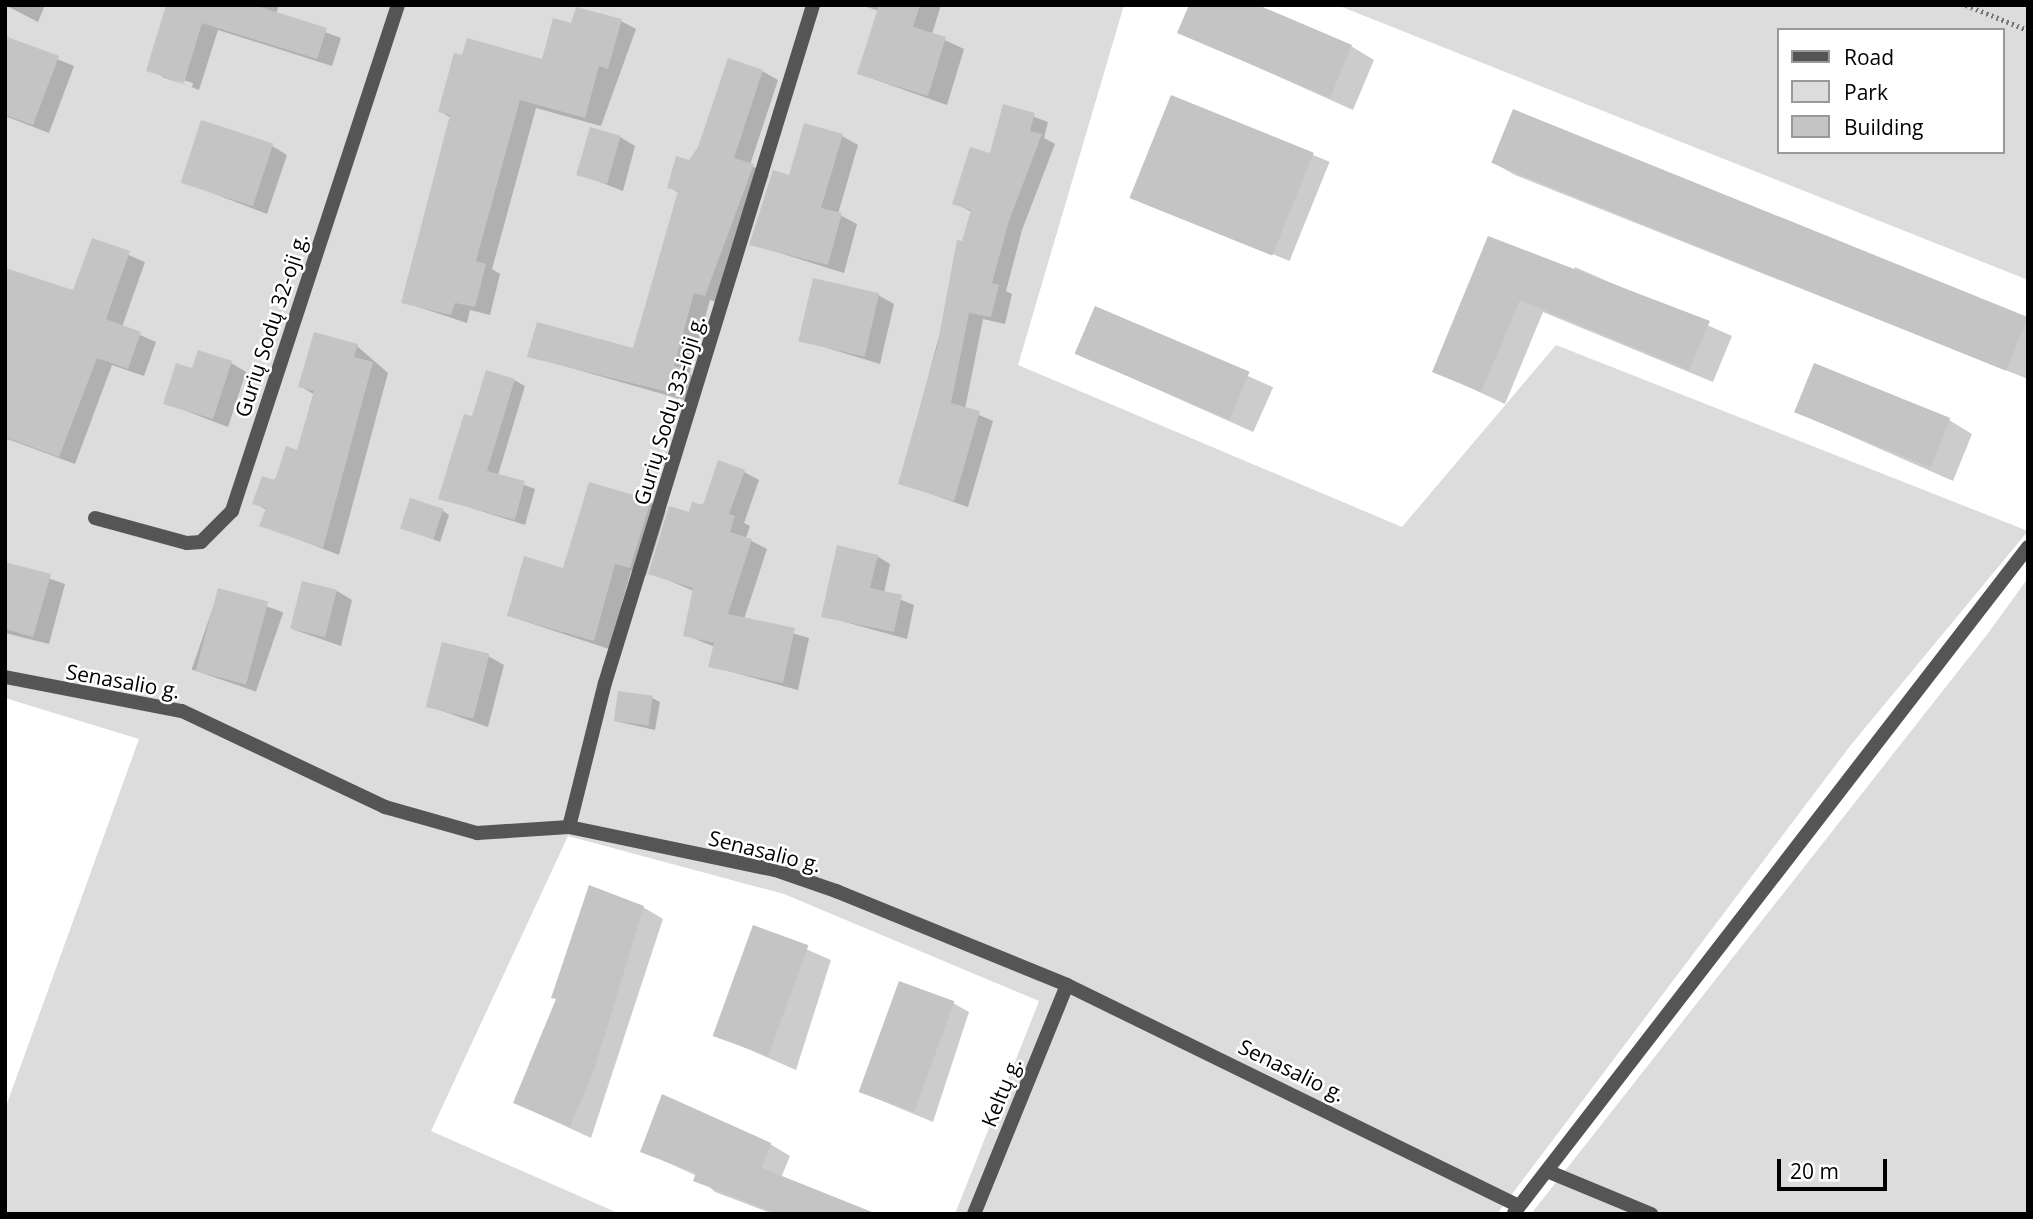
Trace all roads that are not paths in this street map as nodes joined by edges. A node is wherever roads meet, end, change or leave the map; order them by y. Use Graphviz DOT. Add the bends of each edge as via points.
graph roads {
  1 [pos="398,5"];
  2 [pos="813,5"];
  3 [pos="95,517"];
  4 [pos="2028,547"];
  5 [pos="5,677"];
  6 [pos="569,827"];
  7 [pos="1067,985"];
  8 [pos="1547,1171"];
  9 [pos="1516,1210"];
  10 [pos="974,1214"];
  11 [pos="1651,1214"];
  1 -- 3 [label="street, Gurių Sodų 32-oji g." via="232,511 201,542 187,544"];
  2 -- 6 [label="street, Gurių Sodų 33-ioji g." via="605,682"];
  4 -- 8 [label="street"];
  5 -- 6 [label="street, Senasalio g." via="182,711 385,807 477,833"];
  6 -- 7 [label="street, Senasalio g." via="775,870"];
  7 -- 9 [label="street, Senasalio g."];
  7 -- 10 [label="street, Keltų g."];
  8 -- 9 [label="street"];
  8 -- 11 [label="street"];
}
